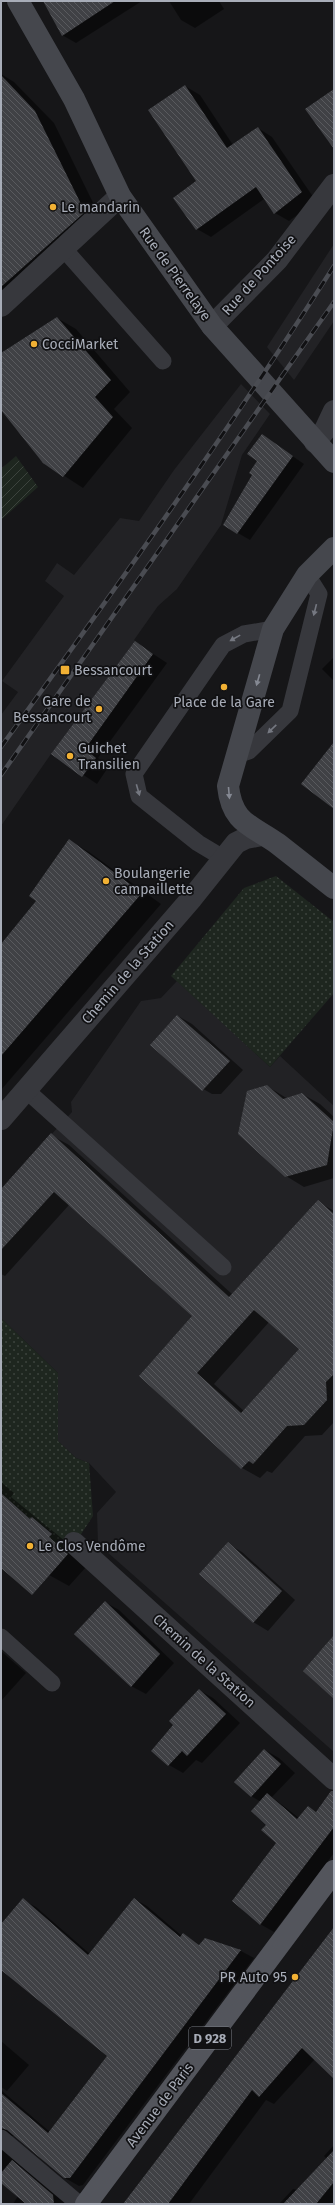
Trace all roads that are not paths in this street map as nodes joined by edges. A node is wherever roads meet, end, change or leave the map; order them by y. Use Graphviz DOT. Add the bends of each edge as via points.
graph roads {
  1 [pos="18,1"];
  2 [pos="334,185"];
  3 [pos="120,196"];
  4 [pos="63,248"];
  5 [pos="1,306"];
  6 [pos="212,326"];
  7 [pos="163,361"];
  8 [pos="334,411"];
  9 [pos="315,442"];
  10 [pos="334,462"];
  11 [pos="334,548"];
  12 [pos="307,575"];
  13 [pos="273,629"];
  14 [pos="237,755"];
  15 [pos="262,835"];
  16 [pos="223,858"];
  17 [pos="334,888"];
  18 [pos="26,1090"];
  19 [pos="1,1119"];
  20 [pos="223,1266"];
  21 [pos="74,1543"];
  22 [pos="1,1637"];
  23 [pos="52,1683"];
  24 [pos="334,1779"];
  25 [pos="334,1871"];
  26 [pos="1,2138"];
  27 [pos="79,2204"];
  28 [pos="86,2204"];
  1 -- 3 [label="main road, Rue de Pierrelaye" via="74,99"];
  2 -- 6 [label="street, Rue de Pontoise" via="277,260"];
  3 -- 4 [label="street"];
  3 -- 6 [label="main road, Rue de Pierrelaye"];
  4 -- 5 [label="street"];
  4 -- 7 [label="lane"];
  6 -- 9 [label="main road, Rue de Pierrelaye"];
  8 -- 9 [label="street" via="326,430"];
  9 -- 10 [label="main road, Rue de Pierrelaye"];
  11 -- 12 [label="main road"];
  12 -- 13 [label="main road"];
  12 -- 14 [label="lane, one-way" via="319,594 290,711 249,751"];
  13 -- 14 [label="main road, one-way"];
  13 -- 16 [label="lane, one-way" via="244,634 223,645 134,774 139,796 198,843"];
  14 -- 15 [label="main road, one-way" via="228,786 230,802 244,822"];
  15 -- 16 [label="street, Chemin de la Station" via="236,843"];
  15 -- 17 [label="main road"];
  16 -- 18 [label="street, Chemin de la Station" via="192,898"];
  18 -- 19 [label="street, Chemin de la Station"];
  18 -- 20 [label="lane"];
  21 -- 24 [label="street, Chemin de la Station"];
  22 -- 23 [label="lane"];
  25 -- 28 [label="main road, Avenue de Paris / D 928"];
  26 -- 27 [label="lane"];
}
